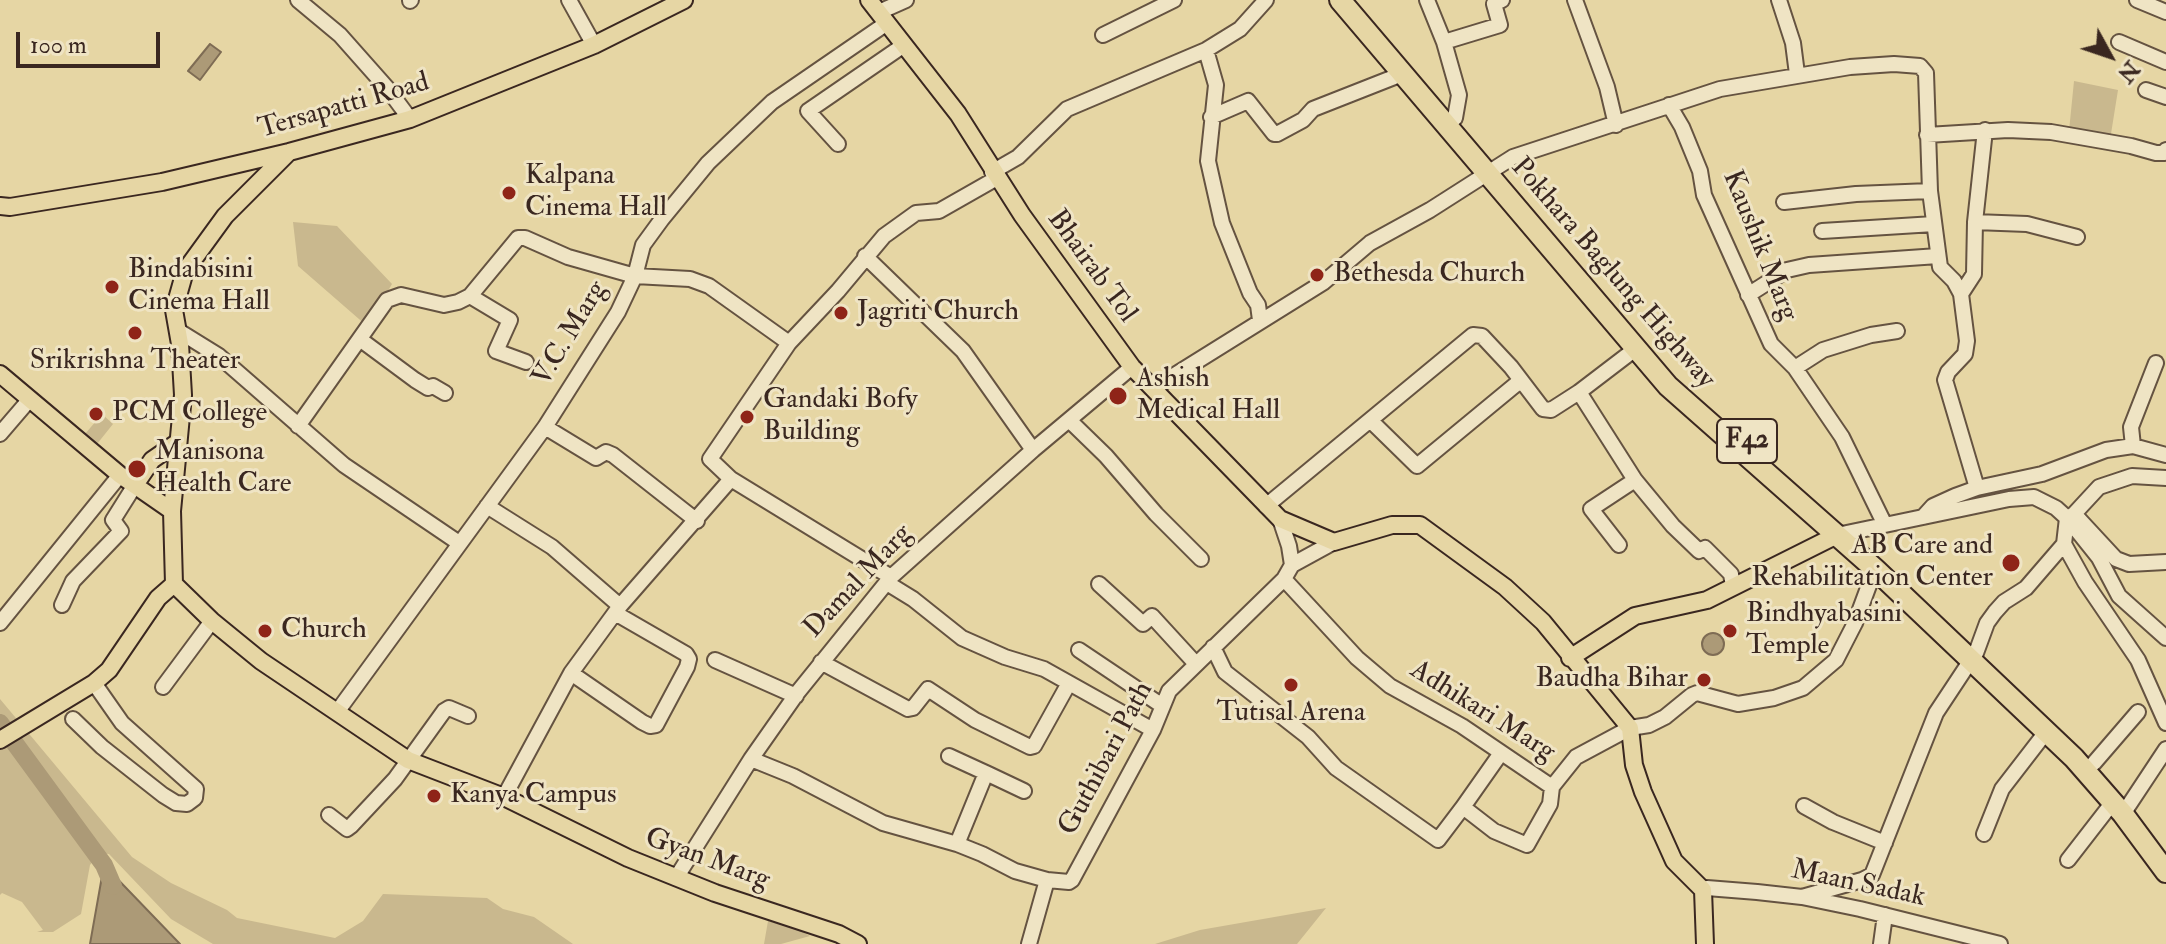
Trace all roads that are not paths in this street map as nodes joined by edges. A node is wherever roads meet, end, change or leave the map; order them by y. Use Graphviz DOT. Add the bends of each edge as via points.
graph roads {
  1 [pos="298,0"];
  2 [pos="569,0"];
  3 [pos="684,0"];
  4 [pos="906,0"];
  5 [pos="1174,0"];
  6 [pos="1340,0"];
  7 [pos="1356,0"];
  8 [pos="1427,0"];
  9 [pos="1502,0"];
  10 [pos="1575,0"];
  11 [pos="1779,0"];
  12 [pos="2137,0"];
  13 [pos="1258,3"];
  14 [pos="878,12"];
  15 [pos="2166,12"];
  16 [pos="1103,35"];
  17 [pos="1444,42"];
  18 [pos="2119,42"];
  19 [pos="594,45"];
  20 [pos="904,45"];
  21 [pos="1206,50"];
  22 [pos="2166,62"];
  23 [pos="1402,74"];
  24 [pos="1797,74"];
  25 [pos="2146,90"];
  26 [pos="2166,97"];
  27 [pos="1669,105"];
  28 [pos="1211,117"];
  29 [pos="1455,118"];
  30 [pos="410,119"];
  31 [pos="1616,125"];
  32 [pos="1985,130"];
  33 [pos="1927,135"];
  34 [pos="838,144"];
  35 [pos="289,152"];
  36 [pos="2165,152"];
  37 [pos="1492,171"];
  38 [pos="995,175"];
  39 [pos="1930,191"];
  40 [pos="1784,202"];
  41 [pos="0,206"];
  42 [pos="1975,222"];
  43 [pos="1934,224"];
  44 [pos="1822,231"];
  45 [pos="2077,237"];
  46 [pos="865,256"];
  47 [pos="1938,256"];
  48 [pos="635,276"];
  49 [pos="1961,294"];
  50 [pos="1748,295"];
  51 [pos="470,296"];
  52 [pos="1260,320"];
  53 [pos="177,330"];
  54 [pos="1897,331"];
  55 [pos="361,340"];
  56 [pos="789,343"];
  57 [pos="1634,350"];
  58 [pos="526,362"];
  59 [pos="2156,363"];
  60 [pos="1132,367"];
  61 [pos="1795,368"];
  62 [pos="0,374"];
  63 [pos="1520,381"];
  64 [pos="1154,388"];
  65 [pos="1579,392"];
  66 [pos="445,393"];
  67 [pos="30,399"];
  68 [pos="1069,420"];
  69 [pos="1370,420"];
  70 [pos="298,426"];
  71 [pos="545,427"];
  72 [pos="0,434"];
  73 [pos="178,442"];
  74 [pos="2133,446"];
  75 [pos="1033,450"];
  76 [pos="2166,455"];
  77 [pos="120,475"];
  78 [pos="2166,478"];
  79 [pos="731,479"];
  80 [pos="1635,480"];
  81 [pos="135,485"];
  82 [pos="1977,488"];
  83 [pos="487,506"];
  84 [pos="1266,506"];
  85 [pos="172,511"];
  86 [pos="2070,516"];
  87 [pos="1923,517"];
  88 [pos="1280,519"];
  89 [pos="697,521"];
  90 [pos="1884,523"];
  91 [pos="1844,533"];
  92 [pos="1334,542"];
  93 [pos="459,543"];
  94 [pos="2064,544"];
  95 [pos="1619,545"];
  96 [pos="1201,559"];
  97 [pos="2166,562"];
  98 [pos="1292,565"];
  99 [pos="1875,569"];
  100 [pos="1284,579"];
  101 [pos="889,580"];
  102 [pos="174,584"];
  103 [pos="1099,584"];
  104 [pos="1733,586"];
  105 [pos="62,605"];
  106 [pos="618,609"];
  107 [pos="212,621"];
  108 [pos="0,623"];
  109 [pos="2166,638"];
  110 [pos="1213,647"];
  111 [pos="1079,650"];
  112 [pos="1974,656"];
  113 [pos="1570,658"];
  114 [pos="715,660"];
  115 [pos="821,662"];
  116 [pos="1196,664"];
  117 [pos="571,673"];
  118 [pos="94,683"];
  119 [pos="1069,683"];
  120 [pos="163,687"];
  121 [pos="796,696"];
  122 [pos="1161,705"];
  123 [pos="337,712"];
  124 [pos="2138,712"];
  125 [pos="468,716"];
  126 [pos="73,719"];
  127 [pos="2166,723"];
  128 [pos="1630,728"];
  129 [pos="1153,730"];
  130 [pos="2046,732"];
  131 [pos="0,740"];
  132 [pos="1636,747"];
  133 [pos="2166,749"];
  134 [pos="1501,753"];
  135 [pos="949,756"];
  136 [pos="751,759"];
  137 [pos="408,760"];
  138 [pos="2094,763"];
  139 [pos="986,773"];
  140 [pos="1552,787"];
  141 [pos="1024,791"];
  142 [pos="504,797"];
  143 [pos="1804,806"];
  144 [pos="1463,807"];
  145 [pos="2122,807"];
  146 [pos="329,815"];
  147 [pos="1984,834"];
  148 [pos="1885,843"];
  149 [pos="957,844"];
  150 [pos="2166,854"];
  151 [pos="2068,860"];
  152 [pos="2166,872"];
  153 [pos="676,878"];
  154 [pos="1047,880"];
  155 [pos="1705,890"];
  156 [pos="1802,897"];
  157 [pos="1885,915"];
  158 [pos="858,944"];
  159 [pos="1029,944"];
  160 [pos="1708,944"];
  161 [pos="1881,944"];
  162 [pos="2000,944"];
  1 -- 30 [label="street" via="340,35"];
  2 -- 19 [label="street"];
  3 -- 19 [label="main road, Tersapatti Road"];
  4 -- 14 [label="street, V.C. Marg"];
  5 -- 16 [label="street"];
  6 -- 23 [label="highway, Pokhara Baglung Highway / F42"];
  7 -- 29 [label="highway, Pokhara Baglung Highway / F42"];
  8 -- 17 [label="street"];
  9 -- 17 [label="street" via="1494,4 1500,25"];
  10 -- 31 [label="street"];
  11 -- 24 [label="street"];
  12 -- 15 [label="street"];
  13 -- 21 [label="street" via="1240,29"];
  14 -- 20 [label="main road, Bhairab Tol"];
  14 -- 48 [label="street, V.C. Marg" via="708,163 643,245"];
  17 -- 29 [label="street" via="1459,95"];
  18 -- 22 [label="street"];
  19 -- 30 [label="main road, Tersapatti Road"];
  20 -- 34 [label="street" via="808,111"];
  20 -- 38 [label="main road, Bhairab Tol" via="958,114"];
  21 -- 28 [label="street" via="1216,85"];
  21 -- 38 [label="street" via="1067,109"];
  23 -- 28 [label="street" via="1313,109 1277,134 1248,101"];
  23 -- 37 [label="highway, Pokhara Baglung Highway / F42"];
  24 -- 27 [label="street"];
  24 -- 33 [label="street" via="1920,66 1926,73"];
  25 -- 26 [label="street"];
  27 -- 31 [label="street"];
  27 -- 50 [label="street, Kaushik Marg"];
  28 -- 52 [label="street" via="1208,161 1222,223"];
  29 -- 37 [label="highway, Pokhara Baglung Highway / F42"];
  30 -- 35 [label="main road, Tersapatti Road"];
  31 -- 37 [label="street" via="1513,157"];
  32 -- 33 [label="street"];
  32 -- 36 [label="street" via="2051,132"];
  32 -- 42 [label="street"];
  33 -- 39 [label="street"];
  35 -- 41 [label="main road, Tersapatti Road" via="162,182"];
  35 -- 53 [label="main road" via="225,216 185,271 174,310"];
  37 -- 52 [label="street" via="1370,243 1324,282"];
  37 -- 57 [label="highway, Pokhara Baglung Highway / F42"];
  37 -- 91 [label="highway, Pokhara Baglung Highway / F42" via="1675,378"];
  38 -- 46 [label="street" via="939,211 916,213"];
  38 -- 60 [label="main road, Bhairab Tol"];
  39 -- 40 [label="street"];
  39 -- 43 [label="street"];
  42 -- 45 [label="street" via="2027,224"];
  42 -- 49 [label="street" via="1974,274"];
  43 -- 44 [label="street"];
  43 -- 47 [label="street"];
  46 -- 56 [label="street"];
  46 -- 75 [label="street" via="963,351"];
  47 -- 49 [label="street"];
  47 -- 50 [label="street" via="1809,265 1787,270"];
  48 -- 51 [label="street" via="518,238"];
  48 -- 56 [label="street" via="690,279 709,286"];
  48 -- 71 [label="street, V.C. Marg"];
  49 -- 82 [label="street" via="1965,354 1945,380"];
  50 -- 61 [label="street, Kaushik Marg" via="1771,344"];
  51 -- 55 [label="street" via="444,305 392,296"];
  51 -- 58 [label="street, V.C. Marg" via="510,320 496,351"];
  52 -- 64 [label="street"];
  53 -- 70 [label="street" via="219,356"];
  53 -- 73 [label="main road" via="183,395"];
  54 -- 61 [label="street" via="1823,350"];
  55 -- 66 [label="street" via="415,380"];
  55 -- 70 [label="street"];
  56 -- 79 [label="street" via="710,459"];
  57 -- 65 [label="street"];
  57 -- 91 [label="highway, Pokhara Baglung Highway / F42" via="1668,386"];
  59 -- 74 [label="street" via="2131,427"];
  60 -- 64 [label="main road, Bhairab Tol"];
  60 -- 68 [label="street, Damal Marg"];
  61 -- 90 [label="street, Kaushik Marg" via="1842,437"];
  62 -- 67 [label="main road"];
  63 -- 65 [label="street" via="1546,411"];
  63 -- 69 [label="street" via="1417,466"];
  63 -- 69 [label="street" via="1482,336 1473,335"];
  64 -- 84 [label="main road, Bhairab Tol"];
  65 -- 80 [label="street"];
  67 -- 72 [label="street"];
  67 -- 77 [label="main road"];
  68 -- 75 [label="street, Damal Marg"];
  68 -- 96 [label="street"];
  69 -- 84 [label="street"];
  70 -- 93 [label="street" via="344,465"];
  71 -- 83 [label="street, V.C. Marg"];
  71 -- 89 [label="street" via="596,458 606,452 613,455"];
  73 -- 81 [label="main road" via="152,460"];
  73 -- 85 [label="main road"];
  74 -- 76 [label="street"];
  74 -- 82 [label="street"];
  75 -- 101 [label="street, Damal Marg"];
  77 -- 81 [label="main road"];
  77 -- 108 [label="street"];
  78 -- 86 [label="street" via="2132,476 2099,487"];
  79 -- 89 [label="street"];
  79 -- 101 [label="street"];
  80 -- 95 [label="street" via="1591,509"];
  80 -- 104 [label="street" via="1673,526 1731,574"];
  81 -- 85 [label="main road"];
  81 -- 105 [label="street" via="113,520 121,531 73,581"];
  82 -- 87 [label="street" via="1936,504"];
  83 -- 93 [label="street, V.C. Marg"];
  83 -- 106 [label="street" via="552,547"];
  84 -- 88 [label="main road, Bhairab Tol"];
  85 -- 102 [label="main road"];
  86 -- 87 [label="street" via="2034,497"];
  86 -- 94 [label="street"];
  86 -- 97 [label="street" via="2116,559 2129,564"];
  86 -- 109 [label="street" via="2119,596"];
  87 -- 90 [label="street"];
  88 -- 92 [label="main road, Bhairab Tol"];
  88 -- 98 [label="street"];
  89 -- 106 [label="street"];
  90 -- 91 [label="street"];
  91 -- 99 [label="highway, Pokhara Baglung Highway / F42"];
  91 -- 104 [label="main road"];
  91 -- 112 [label="highway, Pokhara Baglung Highway / F42" via="1914,591"];
  92 -- 98 [label="street"];
  92 -- 113 [label="main road" via="1392,525 1420,525 1505,587 1543,622"];
  93 -- 123 [label="street, V.C. Marg"];
  94 -- 112 [label="street" via="2026,588 1995,612"];
  94 -- 127 [label="street" via="2138,660"];
  98 -- 100 [label="street, Guthibari Path"];
  99 -- 112 [label="highway, Pokhara Baglung Highway / F42"];
  99 -- 128 [label="street" via="1836,660 1803,688 1738,704 1697,693 1665,717"];
  100 -- 110 [label="street, Guthibari Path"];
  100 -- 134 [label="street, Adhikari Marg" via="1390,686"];
  101 -- 115 [label="street, Damal Marg"];
  101 -- 119 [label="street" via="962,638"];
  102 -- 107 [label="main road, Gyan Marg"];
  102 -- 118 [label="main road"];
  103 -- 116 [label="street" via="1143,624 1152,616"];
  104 -- 113 [label="main road" via="1707,600 1635,616"];
  106 -- 117 [label="street"];
  106 -- 117 [label="street" via="689,659 656,725 642,722"];
  107 -- 120 [label="street"];
  107 -- 123 [label="main road, Gyan Marg"];
  110 -- 116 [label="street, Guthibari Path"];
  110 -- 144 [label="street" via="1225,672 1308,737 1336,768 1438,840"];
  111 -- 122 [label="street"];
  112 -- 130 [label="highway, Pokhara Baglung Highway / F42"];
  112 -- 138 [label="highway, Pokhara Baglung Highway / F42"];
  112 -- 148 [label="street" via="1936,713"];
  113 -- 128 [label="main road"];
  114 -- 121 [label="street"];
  115 -- 119 [label="street" via="908,709 928,689 1030,747"];
  115 -- 121 [label="street, Damal Marg"];
  116 -- 122 [label="street, Guthibari Path"];
  117 -- 142 [label="street"];
  118 -- 126 [label="street" via="122,723 196,789 195,798 176,803 163,795"];
  118 -- 131 [label="main road"];
  119 -- 129 [label="street"];
  121 -- 136 [label="street, Damal Marg"];
  122 -- 129 [label="street, Guthibari Path"];
  123 -- 137 [label="main road, Gyan Marg"];
  124 -- 138 [label="street"];
  125 -- 137 [label="street" via="444,711"];
  128 -- 140 [label="street" via="1576,757"];
  128 -- 155 [label="main road" via="1634,765 1674,861"];
  129 -- 154 [label="street, Guthibari Path" via="1072,880"];
  130 -- 145 [label="highway, Pokhara Baglung Highway / F42"];
  130 -- 147 [label="street" via="2002,789"];
  132 -- 155 [label="street" via="1645,794 1677,858"];
  133 -- 145 [label="street"];
  134 -- 140 [label="street, Adhikari Marg"];
  134 -- 144 [label="street"];
  135 -- 139 [label="street"];
  136 -- 149 [label="street" via="883,823"];
  136 -- 153 [label="street, Damal Marg"];
  137 -- 142 [label="main road, Gyan Marg"];
  137 -- 146 [label="street" via="347,829"];
  138 -- 145 [label="highway, Pokhara Baglung Highway / F42"];
  139 -- 141 [label="street"];
  139 -- 149 [label="street"];
  140 -- 144 [label="street, Adhikari Marg" via="1550,804 1527,845 1494,831"];
  142 -- 153 [label="main road, Gyan Marg"];
  143 -- 148 [label="street"];
  145 -- 150 [label="highway, Pokhara Baglung Highway / F42"];
  145 -- 151 [label="street"];
  145 -- 152 [label="highway, Pokhara Baglung Highway / F42"];
  148 -- 156 [label="street" via="1872,875"];
  149 -- 154 [label="street"];
  153 -- 158 [label="main road, Gyan Marg"];
  154 -- 159 [label="street"];
  155 -- 156 [label="street, Maan Sadak"];
  155 -- 160 [label="main road"];
  156 -- 157 [label="street, Maan Sadak"];
  157 -- 161 [label="street"];
  157 -- 162 [label="street, Maan Sadak"];
}
